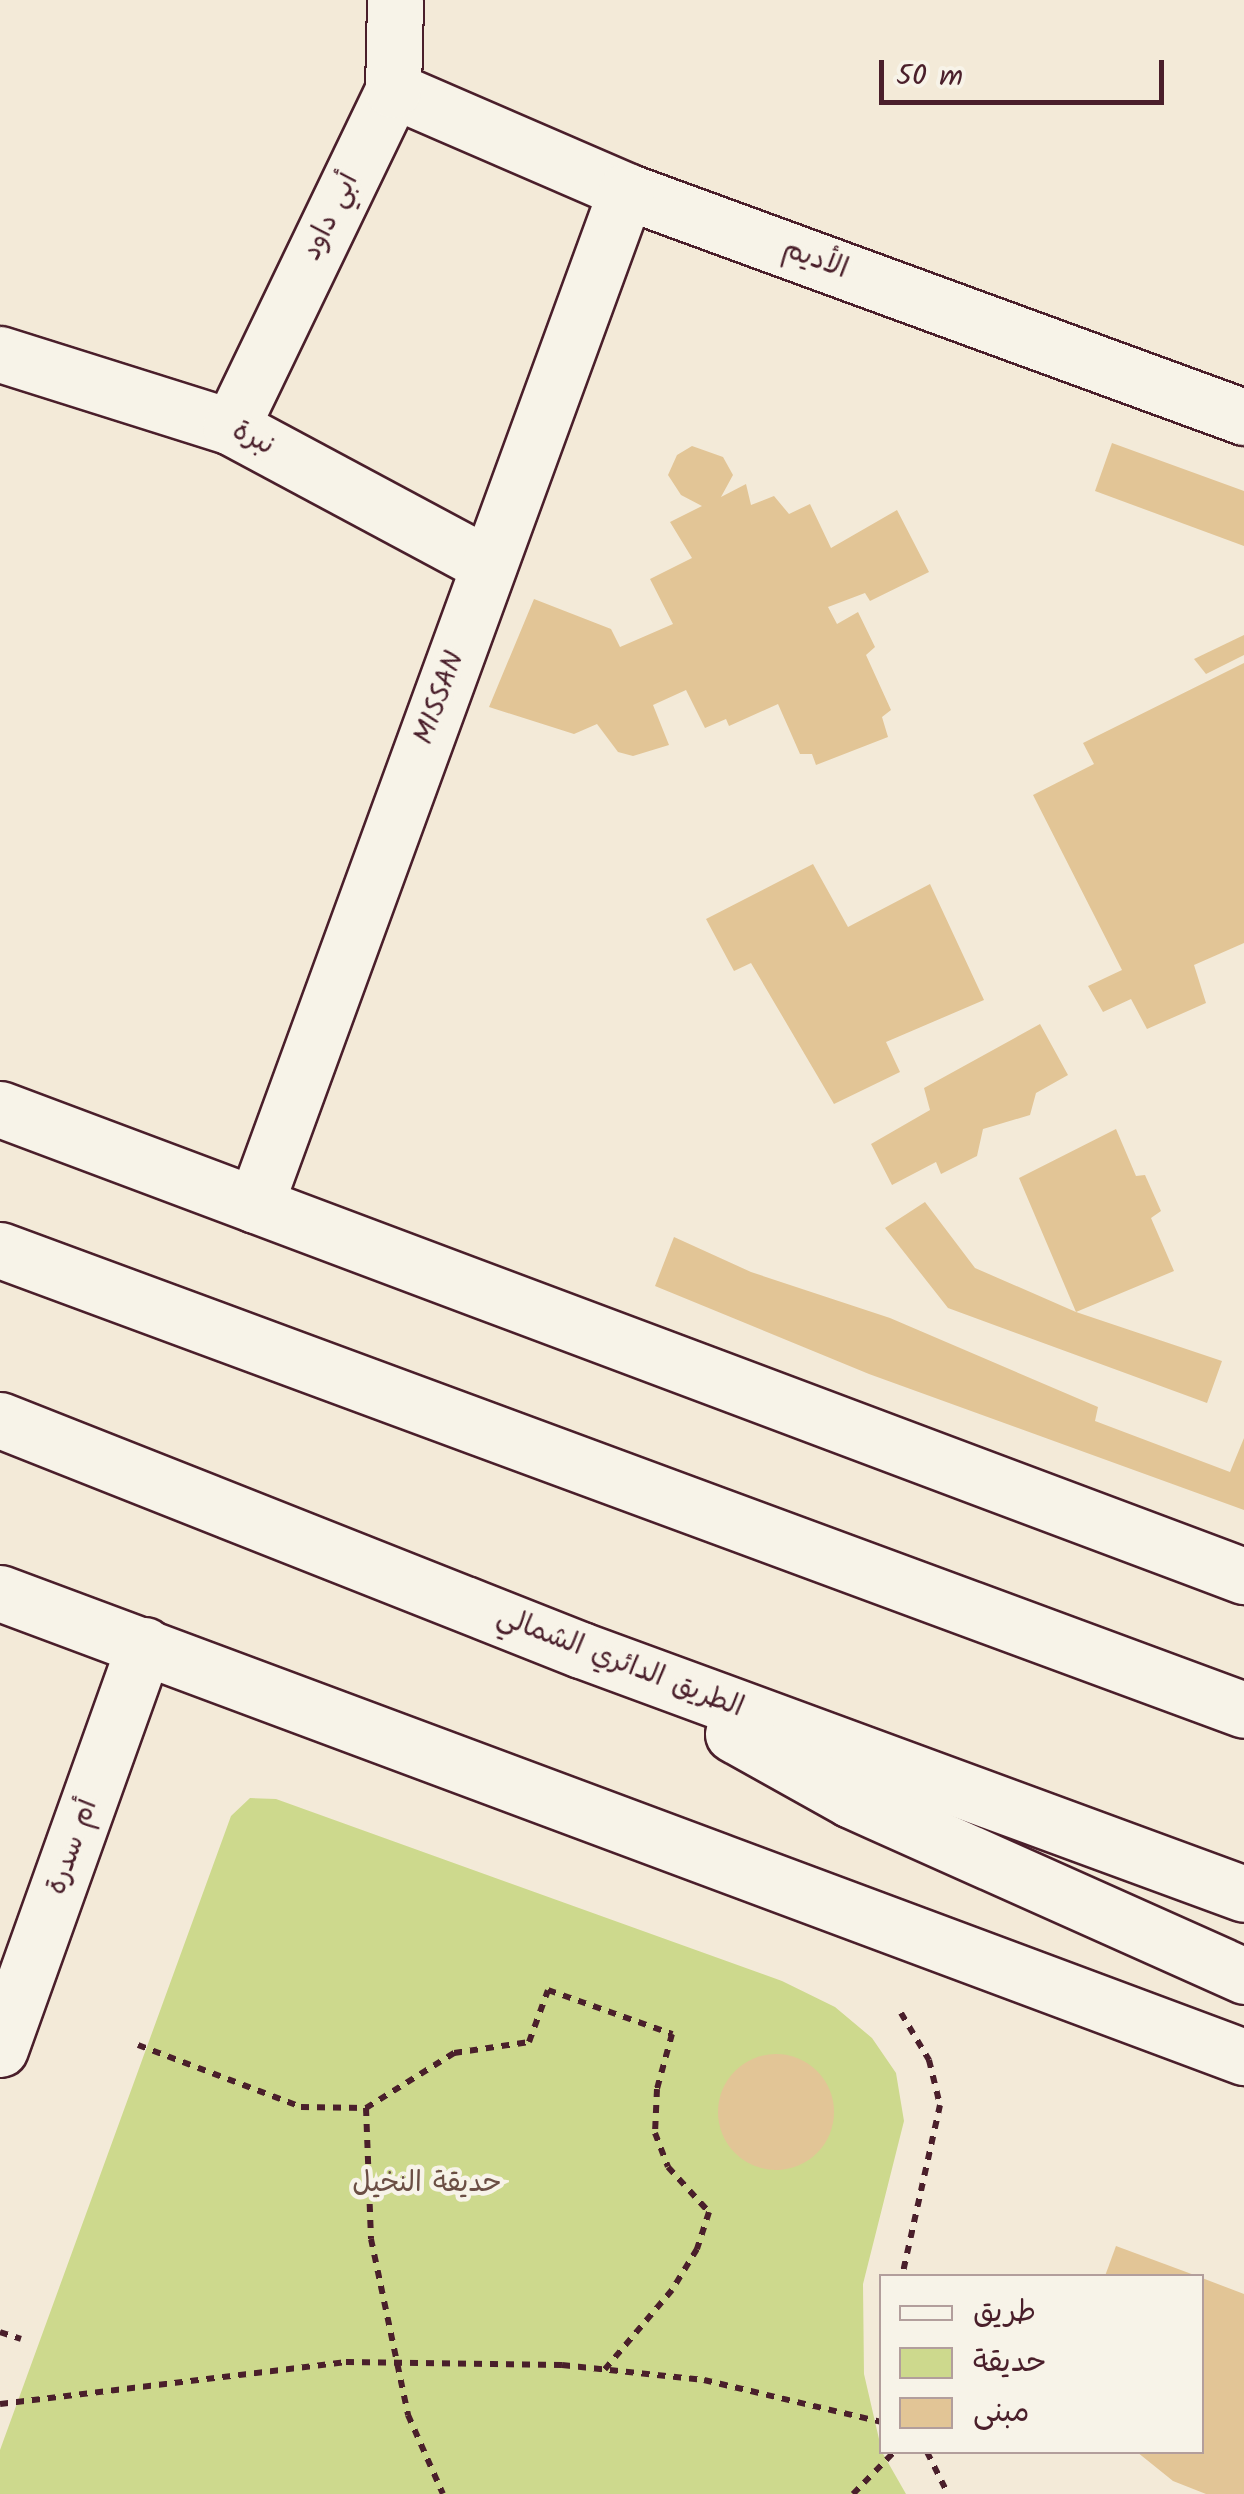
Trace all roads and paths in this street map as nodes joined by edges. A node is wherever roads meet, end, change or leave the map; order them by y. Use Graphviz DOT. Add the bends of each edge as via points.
graph roads {
  1 [pos="381,4"];
  2 [pos="392,90"];
  3 [pos="626,191"];
  4 [pos="0,354"];
  5 [pos="1244,417"];
  6 [pos="232,426"];
  7 [pos="488,565"];
  8 [pos="0,1109"];
  9 [pos="255,1204"];
  10 [pos="0,1250"];
  11 [pos="0,1420"];
  12 [pos="1244,1576"];
  13 [pos="0,1593"];
  14 [pos="145,1645"];
  15 [pos="581,1650"];
  16 [pos="1244,1710"];
  17 [pos="1244,1894"];
  18 [pos="1244,1976"];
  19 [pos="901,2013"];
  20 [pos="138,2045"];
  21 [pos="0,2049"];
  22 [pos="1244,2057"];
  23 [pos="366,2108"];
  24 [pos="902,2274"];
  25 [pos="0,2332"];
  26 [pos="21,2339"];
  27 [pos="396,2363"];
  28 [pos="605,2369"];
  29 [pos="0,2404"];
  30 [pos="879,2421"];
  31 [pos="892,2454"];
  32 [pos="928,2454"];
  33 [pos="443,2494"];
  34 [pos="853,2494"];
  35 [pos="948,2494"];
  1 -- 2 [label="main road, أبي داود"];
  2 -- 3 [label="main road, الأديم"];
  2 -- 6 [label="main road, أبي داود"];
  3 -- 5 [label="main road, الأديم"];
  3 -- 7 [label="main road, MISSAN"];
  4 -- 6 [label="main road, نبرة"];
  6 -- 7 [label="main road, نبرة"];
  7 -- 9 [label="main road, MISSAN"];
  8 -- 9 [label="main road"];
  9 -- 12 [label="main road"];
  10 -- 16 [label="main road"];
  11 -- 15 [label="main road, الطريق الدائري الشمالي"];
  13 -- 14 [label="main road"];
  14 -- 21 [label="main road, أم سدرة"];
  14 -- 22 [label="main road"];
  15 -- 17 [label="main road, الطريق الدائري الشمالي"];
  15 -- 18 [label="main road" via="851,1800"];
  19 -- 24 [label="path" via="929,2060 940,2106"];
  20 -- 23 [label="path" via="301,2107"];
  23 -- 27 [label="path" via="371,2239"];
  23 -- 28 [label="path" via="454,2054 528,2042 548,1990 672,2034 656,2089 655,2133 668,2167 709,2212 698,2249 672,2290"];
  25 -- 26 [label="path"];
  27 -- 28 [label="path"];
  27 -- 29 [label="path" via="248,2370"];
  27 -- 33 [label="path" via="408,2415"];
  28 -- 30 [label="path" via="704,2380"];
  31 -- 34 [label="path"];
  32 -- 35 [label="path"];
}
